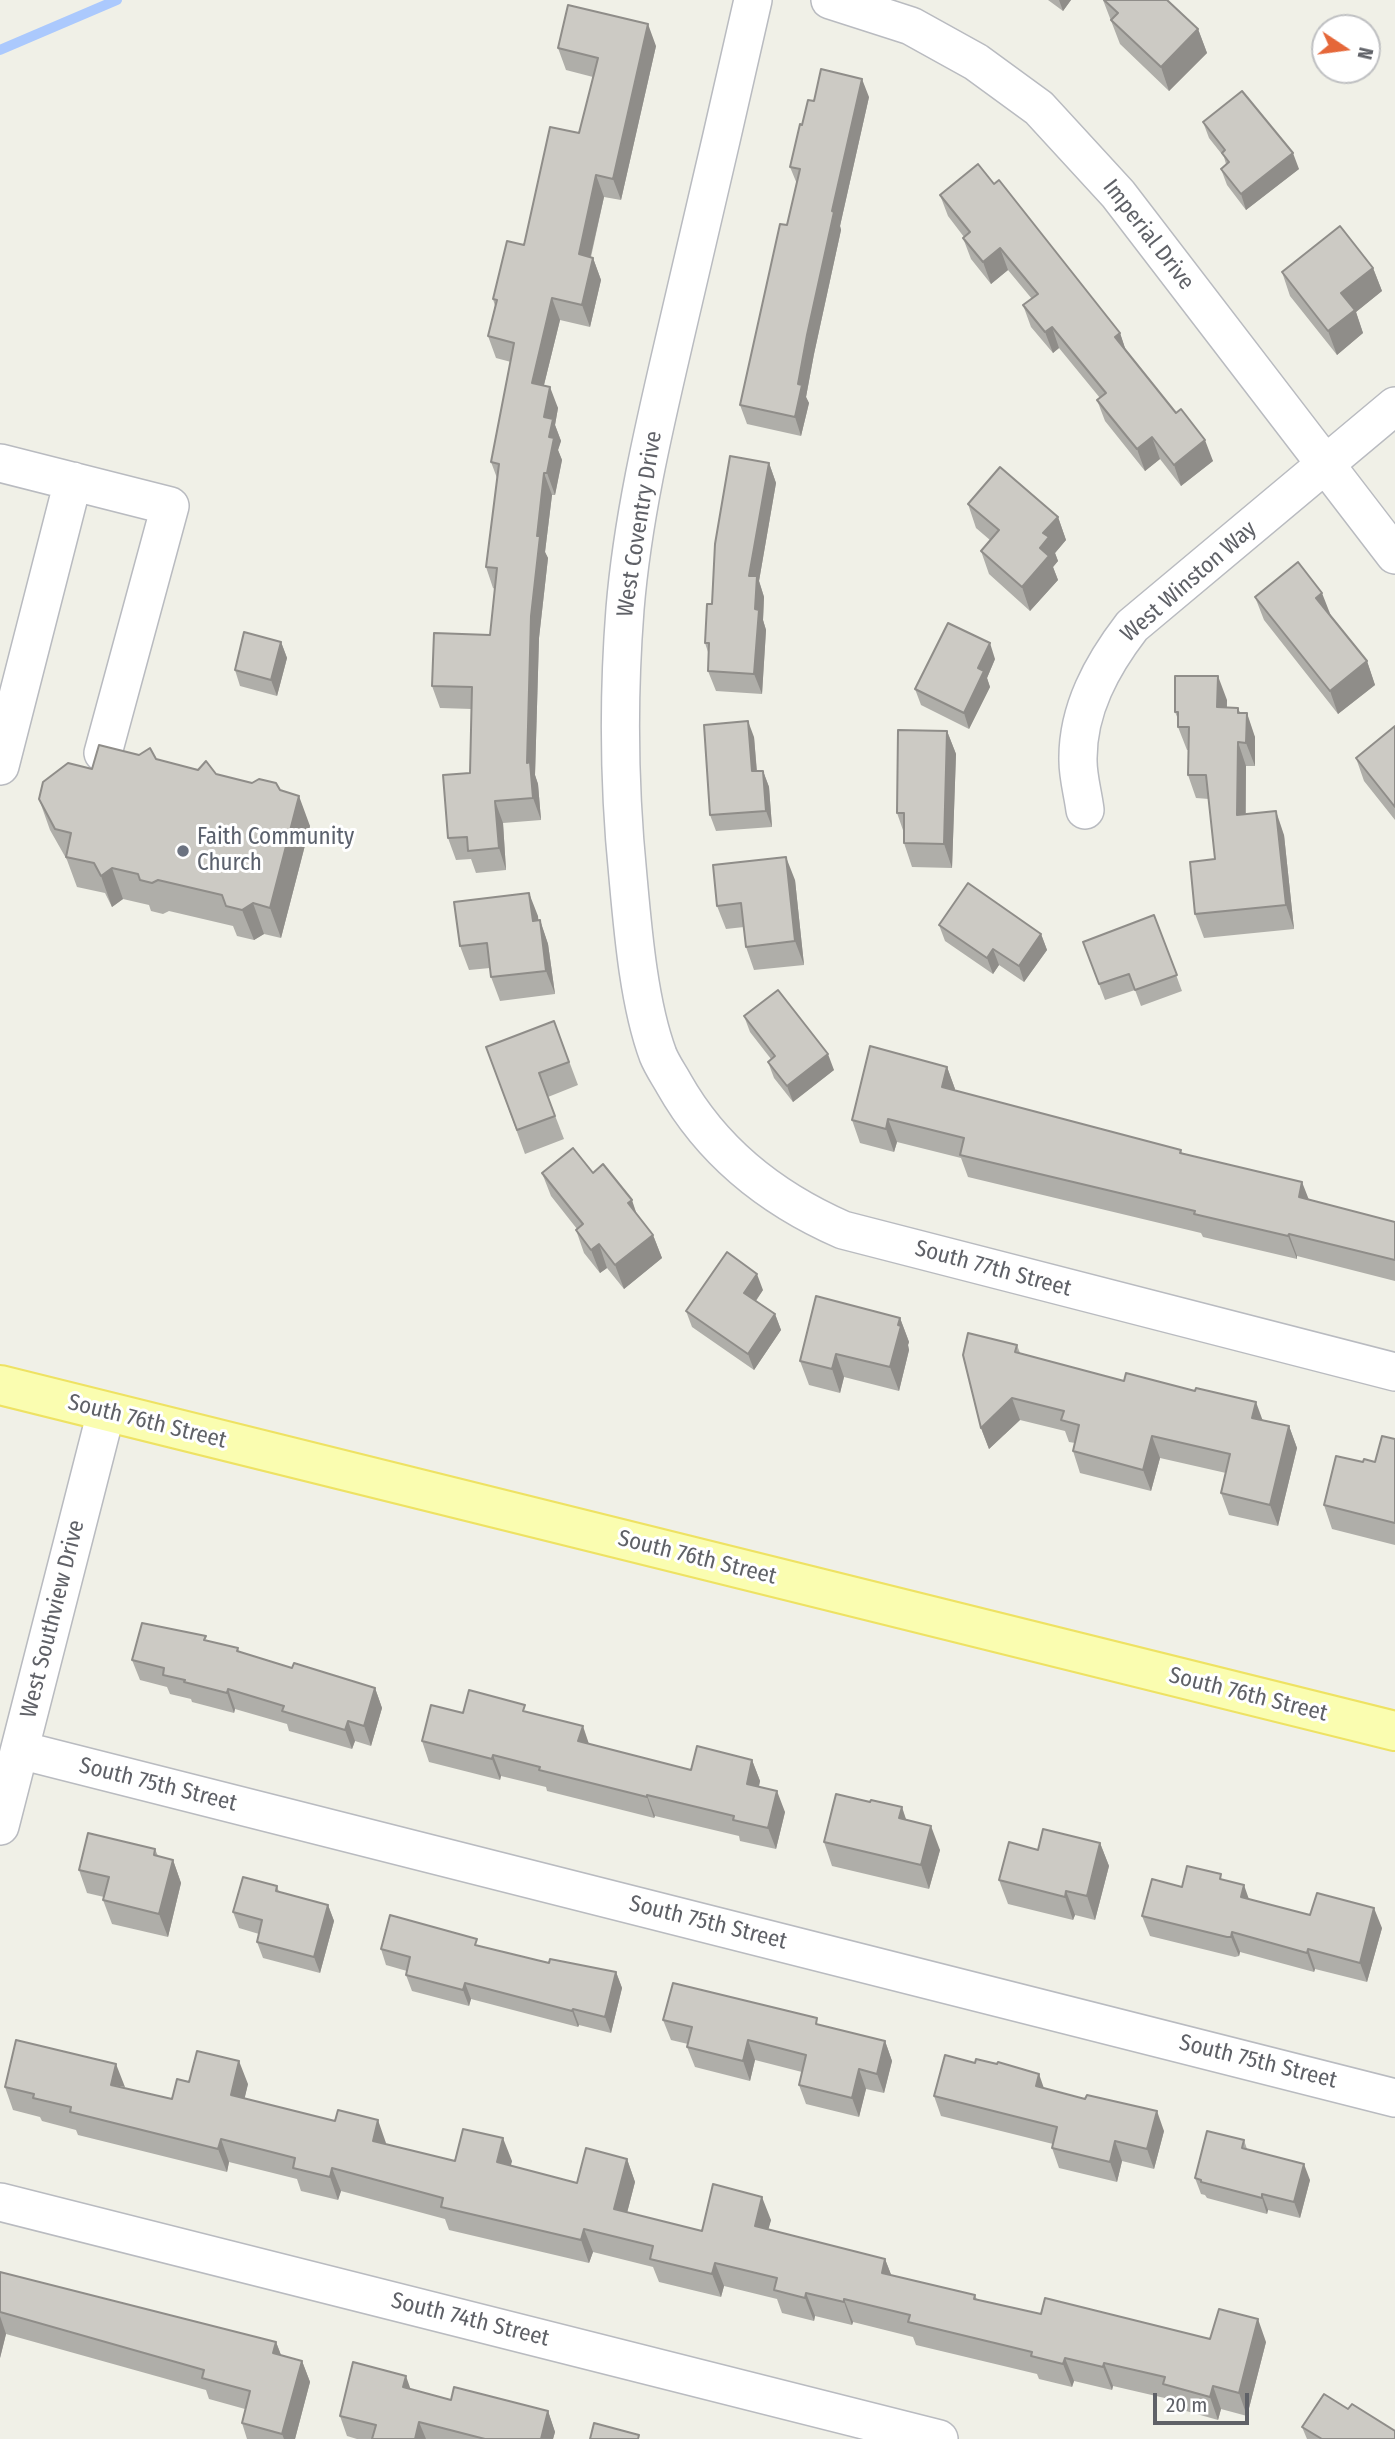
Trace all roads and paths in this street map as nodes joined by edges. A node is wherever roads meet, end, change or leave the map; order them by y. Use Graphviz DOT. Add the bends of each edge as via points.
graph roads {
  1 [pos="753,0"];
  2 [pos="830,0"];
  3 [pos="1395,406"];
  4 [pos="0,463"];
  5 [pos="1326,465"];
  6 [pos="73,481"];
  7 [pos="1395,555"];
  8 [pos="103,754"];
  9 [pos="0,766"];
  10 [pos="1085,810"];
  11 [pos="659,1057"];
  12 [pos="1395,1372"];
  13 [pos="0,1385"];
  14 [pos="106,1412"];
  15 [pos="1395,1731"];
  16 [pos="20,1750"];
  17 [pos="0,1826"];
  18 [pos="1395,2098"];
  19 [pos="0,2202"];
  20 [pos="939,2439"];
  1 -- 11 [label="street, West Coventry Drive" via="655,420 625,608 622,819 634,937"];
  2 -- 5 [label="street, Imperial Drive" via="911,26 976,62 1039,108 1118,194"];
  3 -- 5 [label="street, West Winston Way"];
  4 -- 6 [label="street"];
  5 -- 7 [label="street, Imperial Drive"];
  5 -- 10 [label="street, West Winston Way" via="1132,625 1110,654 1083,716 1078,761"];
  6 -- 8 [label="street" via="170,506"];
  6 -- 9 [label="street"];
  11 -- 12 [label="street, South 77th Street" via="697,1121 750,1176 784,1200 843,1230"];
  13 -- 14 [label="main road, South 76th Street"];
  14 -- 15 [label="main road, South 76th Street"];
  14 -- 16 [label="street, West Southview Drive"];
  16 -- 17 [label="street, West Southview Drive"];
  16 -- 18 [label="street, South 75th Street"];
  19 -- 20 [label="street, South 74th Street"];
}
